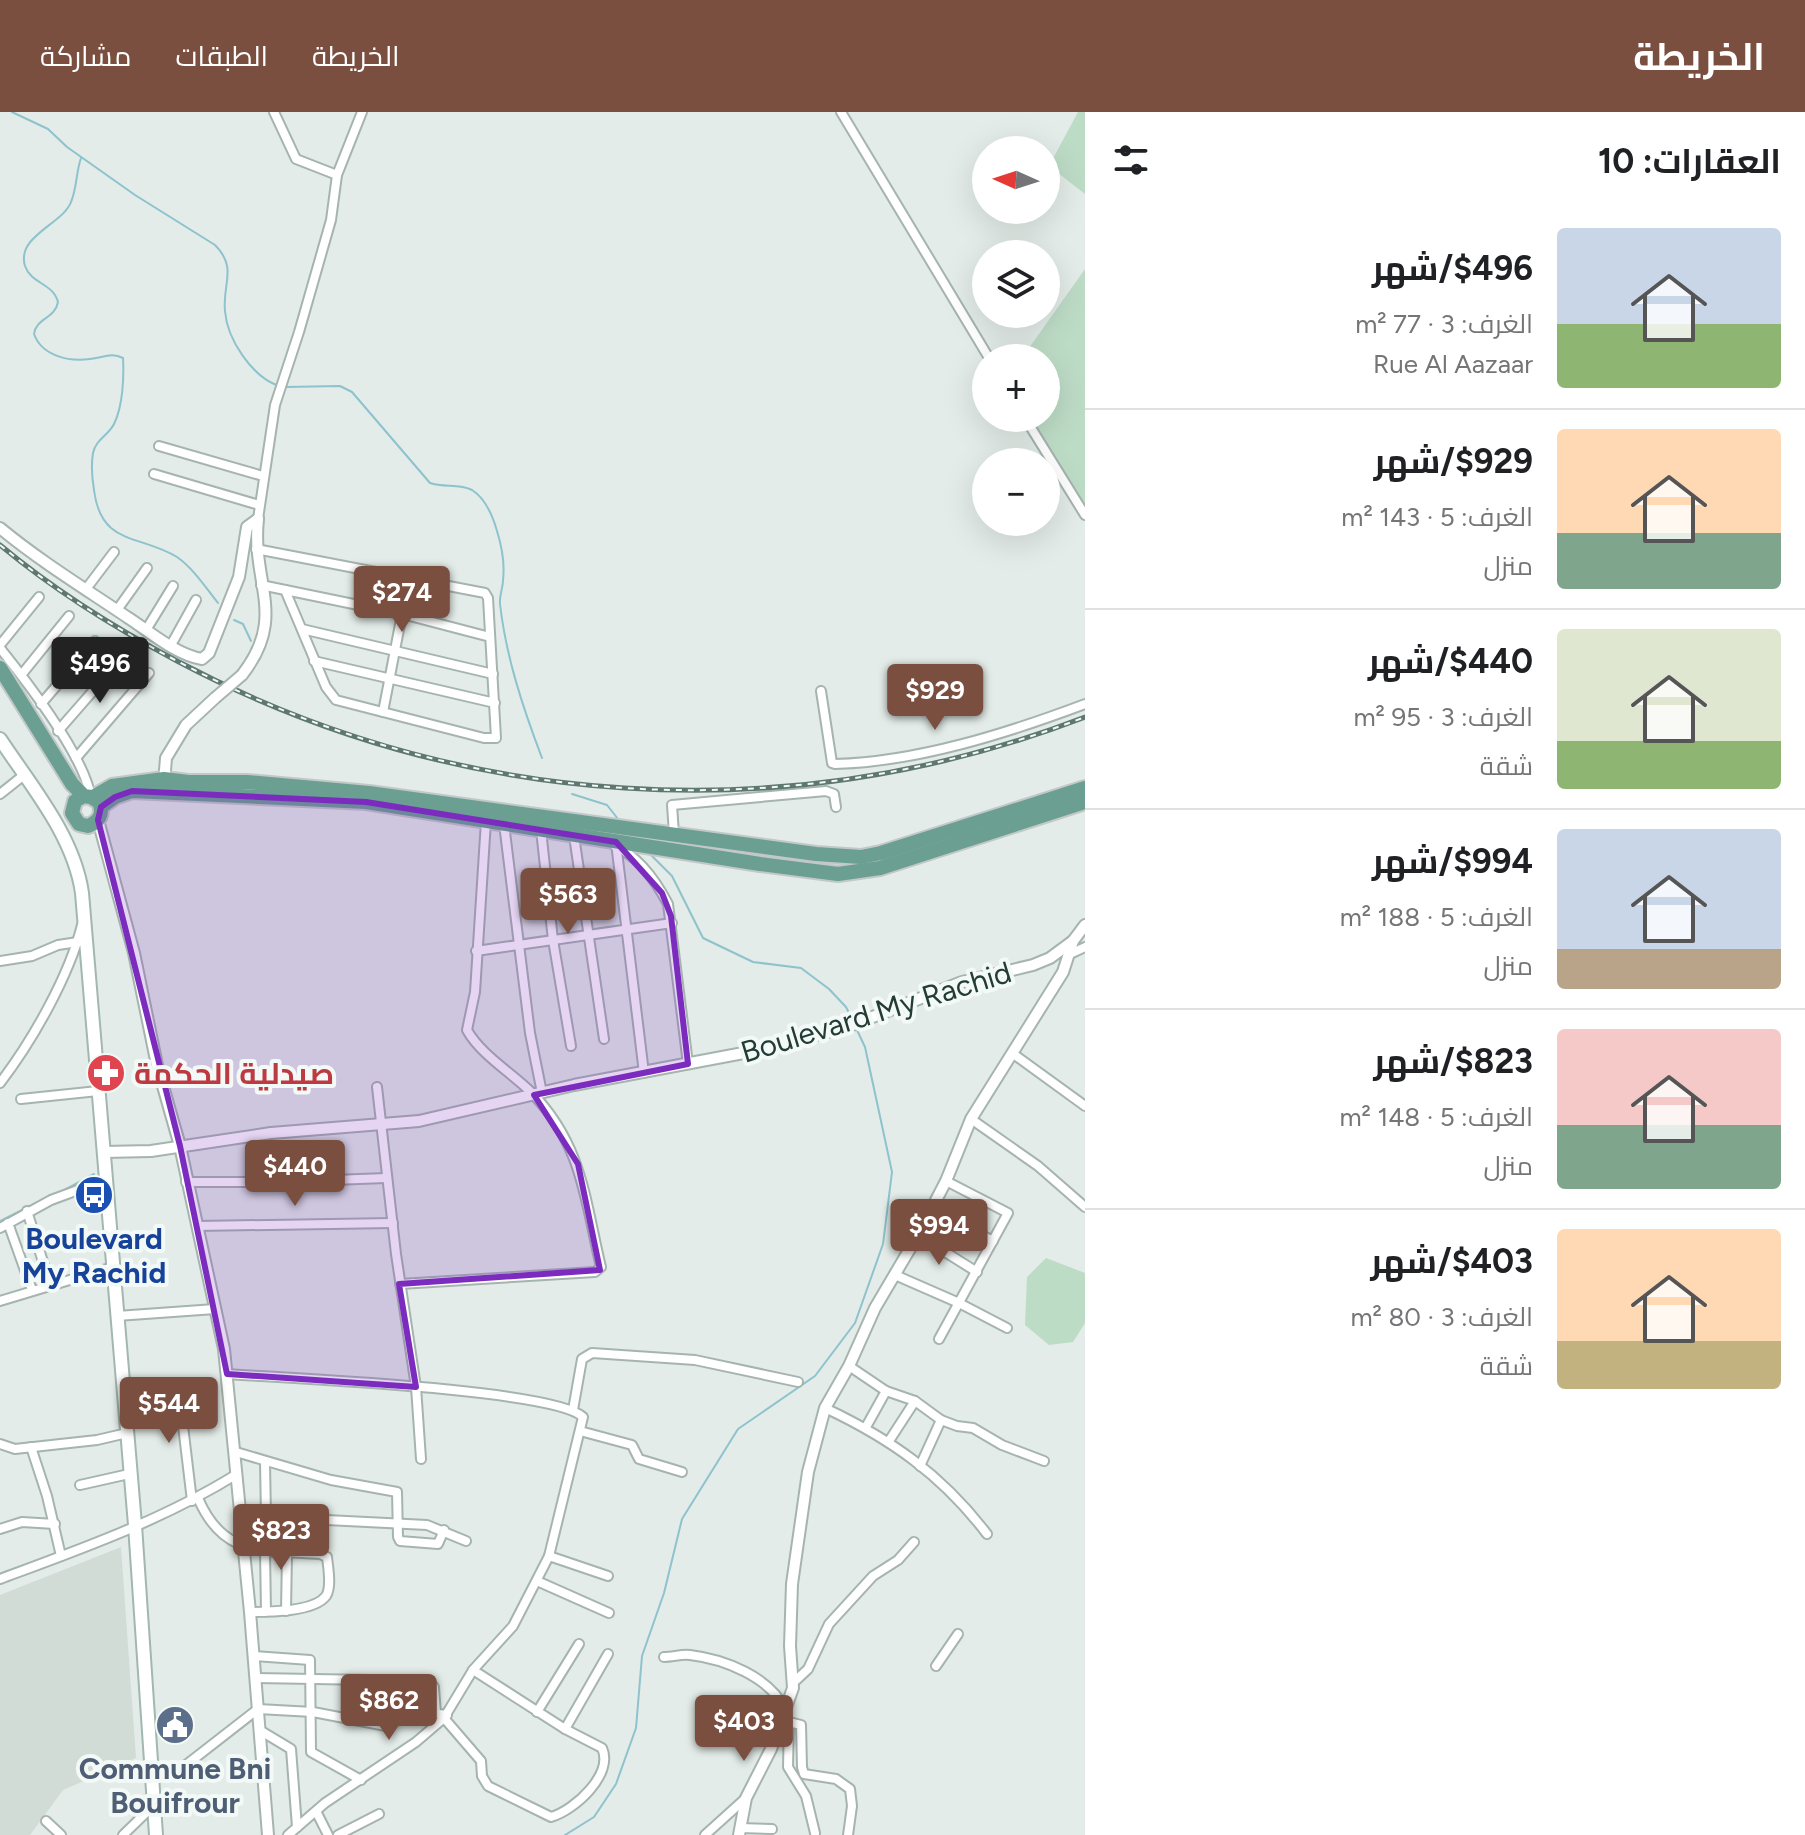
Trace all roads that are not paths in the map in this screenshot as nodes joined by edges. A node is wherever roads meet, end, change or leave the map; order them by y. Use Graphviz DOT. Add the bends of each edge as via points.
graph roads {
  1 [pos="274,112"];
  2 [pos="362,112"];
  3 [pos="841,112"];
  4 [pos="337,175"];
  5 [pos="981,344"];
  6 [pos="1034,432"];
  7 [pos="159,446"];
  8 [pos="154,474"];
  9 [pos="263,476"];
  10 [pos="259,505"];
  11 [pos="1085,515"];
  12 [pos="258,519"];
  13 [pos="0,528"];
  14 [pos="256,549"];
  15 [pos="114,552"];
  16 [pos="147,568"];
  17 [pos="409,578"];
  18 [pos="261,585"];
  19 [pos="173,586"];
  20 [pos="86,589"];
  21 [pos="285,590"];
  22 [pos="39,597"];
  23 [pos="196,600"];
  24 [pos="117,610"];
  25 [pos="402,614"];
  26 [pos="69,616"];
  27 [pos="302,629"];
  28 [pos="146,630"];
  29 [pos="490,637"];
  30 [pos="95,641"];
  31 [pos="171,645"];
  32 [pos="0,646"];
  33 [pos="395,649"];
  34 [pos="127,652"];
  35 [pos="314,661"];
  36 [pos="0,668"];
  37 [pos="149,673"];
  38 [pos="22,674"];
  39 [pos="493,674"];
  40 [pos="389,680"];
  41 [pos="0,682"];
  42 [pos="821,691"];
  43 [pos="495,703"];
  44 [pos="41,704"];
  45 [pos="1085,704"];
  46 [pos="383,712"];
  47 [pos="58,731"];
  48 [pos="0,739"];
  49 [pos="76,758"];
  50 [pos="24,775"];
  51 [pos="163,786"];
  52 [pos="1085,788"];
  53 [pos="0,794"];
  54 [pos="1085,802"];
  55 [pos="90,807"];
  56 [pos="836,807"];
  57 [pos="486,821"];
  58 [pos="504,824"];
  59 [pos="541,830"];
  60 [pos="674,834"];
  61 [pos="574,836"];
  62 [pos="615,844"];
  63 [pos="84,918"];
  64 [pos="672,923"];
  65 [pos="1085,925"];
  66 [pos="626,930"];
  67 [pos="589,934"];
  68 [pos="553,940"];
  69 [pos="1073,941"];
  70 [pos="78,942"];
  71 [pos="520,945"];
  72 [pos="1085,947"];
  73 [pos="476,951"];
  74 [pos="1070,954"];
  75 [pos="0,961"];
  76 [pos="604,1039"];
  77 [pos="571,1046"];
  78 [pos="1012,1053"];
  79 [pos="688,1064"];
  80 [pos="644,1073"];
  81 [pos="0,1083"];
  82 [pos="377,1087"];
  83 [pos="98,1091"];
  84 [pos="538,1094"];
  85 [pos="21,1099"];
  86 [pos="1085,1106"];
  87 [pos="971,1119"];
  88 [pos="380,1125"];
  89 [pos="180,1146"];
  90 [pos="104,1152"];
  91 [pos="386,1178"];
  92 [pos="105,1180"];
  93 [pos="946,1181"];
  94 [pos="186,1182"];
  95 [pos="1085,1207"];
  96 [pos="931,1208"];
  97 [pos="27,1211"];
  98 [pos="393,1223"];
  99 [pos="4,1226"];
  100 [pos="197,1226"];
  101 [pos="918,1235"];
  102 [pos="993,1241"];
  103 [pos="113,1267"];
  104 [pos="977,1272"];
  105 [pos="895,1275"];
  106 [pos="50,1284"];
  107 [pos="400,1284"];
  108 [pos="32,1290"];
  109 [pos="0,1301"];
  110 [pos="959,1303"];
  111 [pos="215,1309"];
  112 [pos="117,1316"];
  113 [pos="1007,1328"];
  114 [pos="939,1339"];
  115 [pos="849,1366"];
  116 [pos="227,1374"];
  117 [pos="798,1382"];
  118 [pos="178,1384"];
  119 [pos="416,1387"];
  120 [pos="886,1391"];
  121 [pos="915,1401"];
  122 [pos="825,1408"];
  123 [pos="573,1410"];
  124 [pos="941,1420"];
  125 [pos="866,1427"];
  126 [pos="580,1431"];
  127 [pos="127,1433"];
  128 [pos="889,1441"];
  129 [pos="0,1444"];
  130 [pos="31,1447"];
  131 [pos="236,1452"];
  132 [pos="421,1459"];
  133 [pos="1044,1461"];
  134 [pos="265,1462"];
  135 [pos="920,1466"];
  136 [pos="682,1472"];
  137 [pos="129,1474"];
  138 [pos="237,1474"];
  139 [pos="80,1485"];
  140 [pos="195,1500"];
  141 [pos="266,1517"];
  142 [pos="55,1524"];
  143 [pos="398,1524"];
  144 [pos="135,1525"];
  145 [pos="0,1529"];
  146 [pos="444,1530"];
  147 [pos="987,1534"];
  148 [pos="466,1541"];
  149 [pos="914,1542"];
  150 [pos="245,1548"];
  151 [pos="265,1551"];
  152 [pos="287,1553"];
  153 [pos="61,1556"];
  154 [pos="549,1556"];
  155 [pos="608,1576"];
  156 [pos="0,1579"];
  157 [pos="537,1581"];
  158 [pos="286,1611"];
  159 [pos="250,1612"];
  160 [pos="266,1612"];
  161 [pos="609,1613"];
  162 [pos="958,1634"];
  163 [pos="579,1644"];
  164 [pos="608,1654"];
  165 [pos="254,1656"];
  166 [pos="664,1657"];
  167 [pos="936,1666"];
  168 [pos="473,1670"];
  169 [pos="256,1678"];
  170 [pos="311,1679"];
  171 [pos="397,1681"];
  172 [pos="791,1690"];
  173 [pos="258,1709"];
  174 [pos="313,1712"];
  175 [pos="537,1712"];
  176 [pos="442,1716"];
  177 [pos="786,1718"];
  178 [pos="396,1720"];
  179 [pos="565,1729"];
  180 [pos="261,1731"];
  181 [pos="153,1778"];
  182 [pos="361,1780"];
  183 [pos="746,1798"];
  184 [pos="154,1805"];
  185 [pos="316,1811"];
  186 [pos="379,1814"];
  187 [pos="46,1821"];
  188 [pos="297,1827"];
  189 [pos="772,1829"];
  190 [pos="357,1831"];
  191 [pos="739,1831"];
  192 [pos="815,1833"];
  193 [pos="61,1835"];
  194 [pos="123,1835"];
  195 [pos="156,1835"];
  196 [pos="268,1835"];
  197 [pos="288,1835"];
  198 [pos="328,1835"];
  199 [pos="338,1835"];
  200 [pos="705,1835"];
  201 [pos="848,1835"];
  1 -- 4 [label="street" via="296,159"];
  2 -- 4 [label="street"];
  3 -- 5 [label="street"];
  4 -- 9 [label="street" via="331,220 278,396"];
  6 -- 11 [label="street"];
  7 -- 9 [label="street"];
  8 -- 10 [label="street"];
  9 -- 10 [label="street"];
  10 -- 12 [label="street"];
  12 -- 14 [label="street"];
  12 -- 31 [label="street" via="247,527 239,577 207,656 197,658"];
  13 -- 20 [label="street"];
  14 -- 17 [label="street"];
  14 -- 18 [label="street"];
  15 -- 20 [label="street"];
  16 -- 24 [label="street"];
  17 -- 25 [label="street"];
  17 -- 29 [label="street" via="485,593"];
  18 -- 21 [label="street"];
  18 -- 51 [label="street, bridge" via="266,606 257,655 186,725 166,758"];
  19 -- 28 [label="street"];
  20 -- 24 [label="street"];
  21 -- 25 [label="street"];
  21 -- 27 [label="street"];
  22 -- 32 [label="street"];
  23 -- 31 [label="street"];
  24 -- 28 [label="street"];
  25 -- 29 [label="street"];
  25 -- 33 [label="street"];
  26 -- 38 [label="street"];
  27 -- 33 [label="street"];
  27 -- 35 [label="street"];
  28 -- 31 [label="street"];
  29 -- 39 [label="street"];
  30 -- 44 [label="street"];
  32 -- 38 [label="street"];
  33 -- 39 [label="street"];
  33 -- 40 [label="street"];
  34 -- 47 [label="street"];
  35 -- 40 [label="street"];
  35 -- 46 [label="street" via="336,700"];
  36 -- 55 [label="main road"];
  37 -- 49 [label="street"];
  38 -- 44 [label="street"];
  39 -- 43 [label="street"];
  40 -- 43 [label="street"];
  40 -- 46 [label="street"];
  41 -- 55 [label="main road" via="67,788"];
  42 -- 45 [label="street" via="835,764 995,735"];
  43 -- 46 [label="street" via="494,739"];
  44 -- 47 [label="street"];
  47 -- 49 [label="street"];
  48 -- 50 [label="main road"];
  49 -- 55 [label="street"];
  50 -- 53 [label="street"];
  50 -- 63 [label="main road" via="66,844 79,875"];
  51 -- 55 [label="main road"];
  51 -- 57 [label="main road" via="366,802"];
  51 -- 60 [label="main road" via="247,782 369,793"];
  52 -- 60 [label="main road" via="861,857"];
  54 -- 62 [label="main road" via="880,868 838,874"];
  55 -- 89 [label="street" via="134,953"];
  56 -- 60 [label="street" via="834,794 816,791 672,805"];
  57 -- 58 [label="main road"];
  57 -- 73 [label="street"];
  58 -- 59 [label="main road"];
  58 -- 71 [label="street"];
  59 -- 61 [label="main road"];
  59 -- 68 [label="street"];
  61 -- 62 [label="main road"];
  61 -- 67 [label="street"];
  62 -- 64 [label="street" via="655,882"];
  62 -- 66 [label="street"];
  63 -- 70 [label="street"];
  63 -- 83 [label="main road"];
  64 -- 66 [label="street"];
  64 -- 79 [label="street"];
  65 -- 69 [label="street"];
  66 -- 67 [label="street"];
  66 -- 80 [label="street"];
  67 -- 68 [label="street"];
  67 -- 76 [label="street"];
  68 -- 71 [label="street"];
  68 -- 77 [label="street"];
  69 -- 74 [label="street"];
  69 -- 79 [label="street, Boulevard My Rachid" via="1042,962 962,982 847,1027"];
  70 -- 75 [label="street"];
  70 -- 81 [label="street"];
  71 -- 73 [label="street"];
  71 -- 84 [label="street"];
  72 -- 74 [label="street"];
  73 -- 84 [label="street" via="467,1032"];
  74 -- 78 [label="street"];
  78 -- 86 [label="street"];
  78 -- 87 [label="street"];
  79 -- 80 [label="street, Boulevard My Rachid"];
  80 -- 84 [label="street, Boulevard My Rachid"];
  82 -- 88 [label="street"];
  83 -- 85 [label="street"];
  83 -- 90 [label="main road"];
  84 -- 88 [label="street, Boulevard My Rachid"];
  84 -- 107 [label="street" via="578,1164 600,1270"];
  87 -- 93 [label="street"];
  87 -- 95 [label="street"];
  88 -- 89 [label="street, Boulevard My Rachid"];
  88 -- 91 [label="street"];
  89 -- 90 [label="street, Boulevard My Rachid"];
  89 -- 94 [label="street"];
  90 -- 92 [label="main road"];
  91 -- 94 [label="street"];
  91 -- 98 [label="street"];
  92 -- 97 [label="street"];
  92 -- 103 [label="main road"];
  93 -- 96 [label="street"];
  93 -- 102 [label="street" via="1008,1213"];
  94 -- 100 [label="street"];
  96 -- 101 [label="street"];
  96 -- 102 [label="street"];
  97 -- 99 [label="street"];
  97 -- 106 [label="street"];
  98 -- 100 [label="street"];
  98 -- 107 [label="street"];
  99 -- 108 [label="street"];
  100 -- 111 [label="street"];
  101 -- 104 [label="street"];
  101 -- 105 [label="street"];
  102 -- 104 [label="street"];
  103 -- 106 [label="street"];
  103 -- 112 [label="main road"];
  104 -- 110 [label="street"];
  105 -- 110 [label="street"];
  105 -- 115 [label="street"];
  106 -- 108 [label="street"];
  107 -- 119 [label="street"];
  108 -- 109 [label="street"];
  110 -- 113 [label="street"];
  110 -- 114 [label="street"];
  111 -- 112 [label="street"];
  111 -- 116 [label="street"];
  112 -- 127 [label="main road"];
  115 -- 120 [label="street"];
  115 -- 122 [label="street"];
  116 -- 119 [label="street"];
  116 -- 131 [label="street"];
  117 -- 123 [label="street" via="695,1360 592,1353 582,1359"];
  118 -- 140 [label="street"];
  119 -- 123 [label="street"];
  119 -- 132 [label="street"];
  120 -- 121 [label="street"];
  120 -- 125 [label="street"];
  121 -- 124 [label="street"];
  121 -- 128 [label="street"];
  122 -- 125 [label="street"];
  122 -- 172 [label="street" via="808,1472 792,1584"];
  123 -- 126 [label="street" via="583,1417"];
  124 -- 133 [label="street" via="973,1428"];
  124 -- 135 [label="street"];
  125 -- 128 [label="street"];
  126 -- 136 [label="street" via="632,1445 639,1459"];
  126 -- 154 [label="street"];
  127 -- 130 [label="street"];
  127 -- 137 [label="main road"];
  128 -- 135 [label="street"];
  129 -- 130 [label="street" via="12,1450"];
  130 -- 142 [label="street"];
  131 -- 134 [label="street"];
  131 -- 138 [label="street"];
  134 -- 141 [label="street"];
  134 -- 143 [label="street" via="396,1491"];
  135 -- 147 [label="street"];
  137 -- 139 [label="street"];
  137 -- 144 [label="main road"];
  138 -- 140 [label="street"];
  138 -- 150 [label="street"];
  140 -- 144 [label="street"];
  140 -- 150 [label="street" via="214,1525"];
  141 -- 143 [label="street"];
  141 -- 151 [label="street"];
  142 -- 145 [label="street" via="22,1522"];
  142 -- 153 [label="street"];
  143 -- 146 [label="street"];
  143 -- 146 [label="street" via="400,1541 438,1544"];
  144 -- 153 [label="street"];
  144 -- 181 [label="main road"];
  146 -- 148 [label="street"];
  149 -- 172 [label="street" via="829,1624 808,1669"];
  150 -- 151 [label="street"];
  150 -- 159 [label="street"];
  151 -- 152 [label="street"];
  151 -- 160 [label="street"];
  152 -- 158 [label="street"];
  152 -- 158 [label="street" via="327,1557 328,1583 324,1598"];
  153 -- 156 [label="street"];
  154 -- 155 [label="street"];
  154 -- 157 [label="street"];
  157 -- 161 [label="street"];
  157 -- 168 [label="street" via="509,1632"];
  158 -- 160 [label="street"];
  159 -- 160 [label="street"];
  159 -- 165 [label="street"];
  162 -- 167 [label="street"];
  163 -- 175 [label="street"];
  164 -- 179 [label="street"];
  165 -- 169 [label="street"];
  165 -- 170 [label="street" via="307,1658"];
  166 -- 177 [label="street" via="693,1656 748,1673 773,1689"];
  168 -- 175 [label="street"];
  168 -- 176 [label="street"];
  169 -- 170 [label="street"];
  169 -- 173 [label="street"];
  170 -- 171 [label="street"];
  170 -- 174 [label="street"];
  171 -- 176 [label="street" via="433,1683"];
  171 -- 178 [label="street"];
  172 -- 177 [label="street"];
  173 -- 174 [label="street"];
  173 -- 180 [label="street"];
  173 -- 181 [label="street" via="177,1772"];
  174 -- 178 [label="street" via="386,1726"];
  174 -- 182 [label="street" via="311,1752"];
  175 -- 179 [label="street"];
  176 -- 178 [label="street" via="413,1711"];
  176 -- 179 [label="street" via="478,1756 488,1786 550,1817 585,1796 605,1758 602,1748"];
  176 -- 182 [label="street" via="416,1742"];
  177 -- 183 [label="street"];
  177 -- 192 [label="street" via="788,1767 806,1796"];
  177 -- 201 [label="street" via="801,1725 804,1774 836,1779 850,1789"];
  180 -- 188 [label="street" via="291,1749"];
  180 -- 196 [label="street"];
  181 -- 184 [label="main road"];
  182 -- 185 [label="street"];
  183 -- 191 [label="street"];
  183 -- 200 [label="street"];
  184 -- 194 [label="street"];
  184 -- 195 [label="main road"];
  185 -- 188 [label="street"];
  185 -- 198 [label="street"];
  186 -- 190 [label="street"];
  187 -- 193 [label="street"];
  188 -- 197 [label="street"];
  189 -- 191 [label="street"];
  190 -- 199 [label="street"];
}
